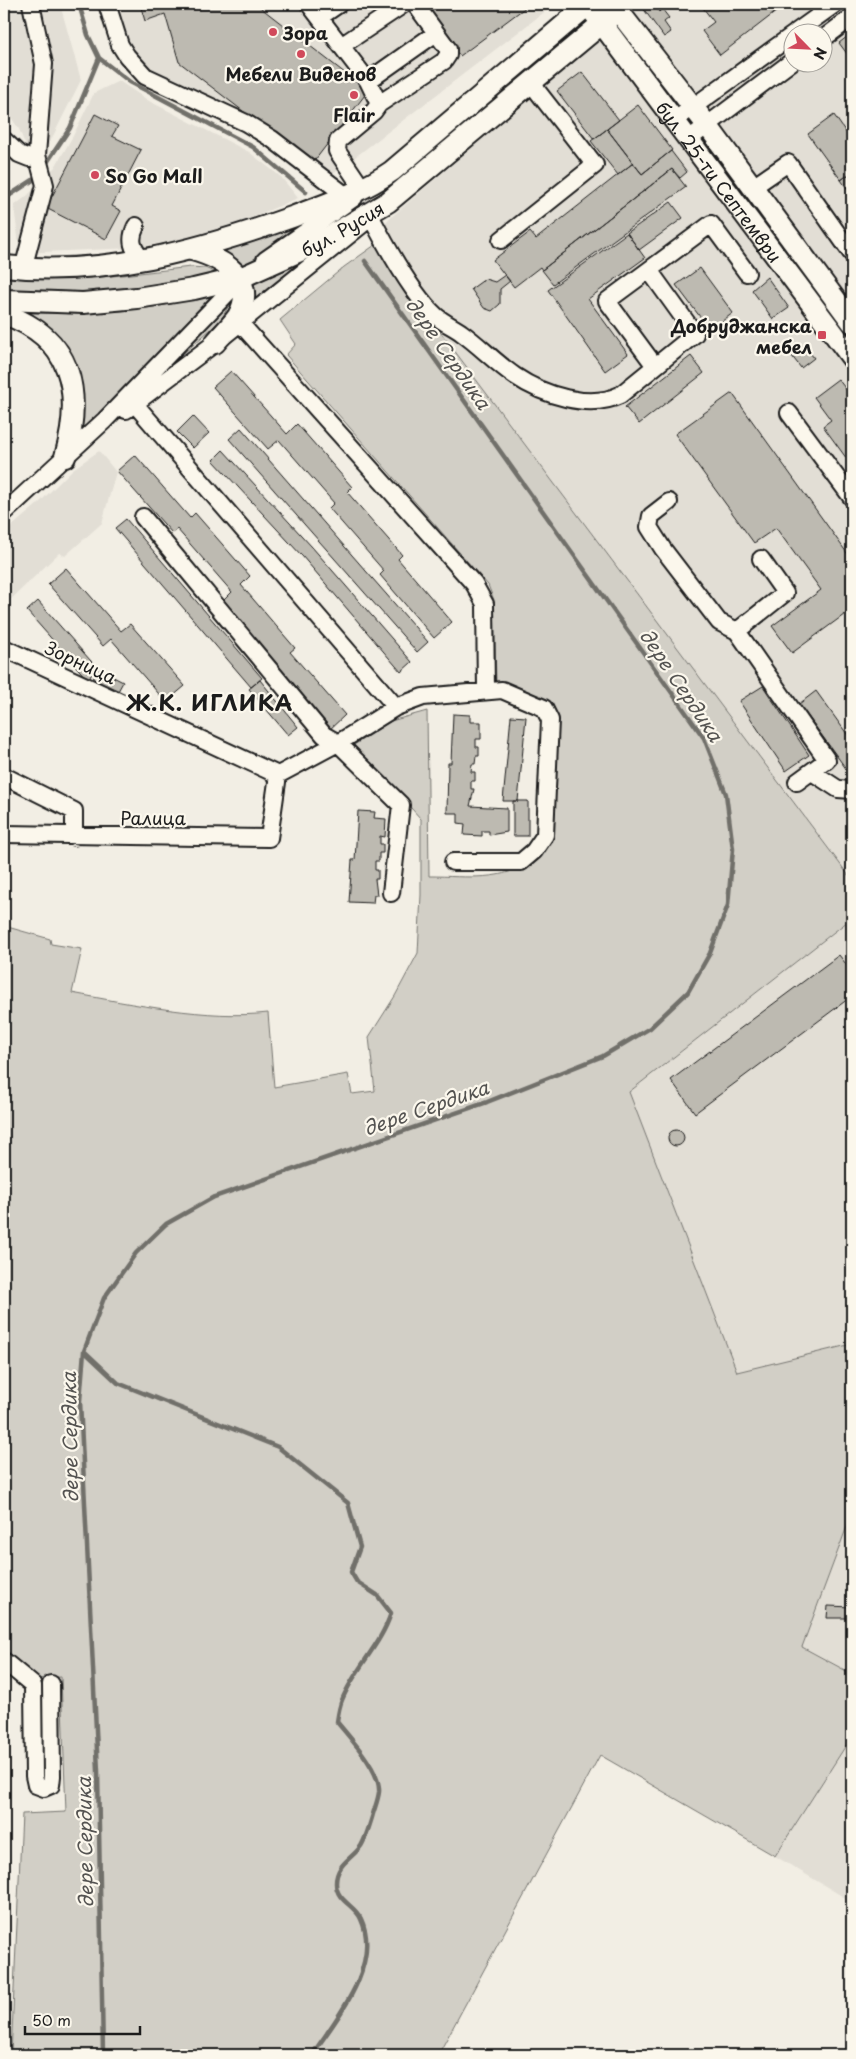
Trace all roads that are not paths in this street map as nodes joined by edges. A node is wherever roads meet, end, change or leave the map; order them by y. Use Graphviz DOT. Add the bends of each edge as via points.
graph roads {
  1 [pos="31,4"];
  2 [pos="107,4"];
  3 [pos="308,4"];
  4 [pos="340,4"];
  5 [pos="404,4"];
  6 [pos="415,4"];
  7 [pos="588,4"];
  8 [pos="836,4"];
  9 [pos="616,7"];
  10 [pos="852,16"];
  11 [pos="320,17"];
  12 [pos="811,22"];
  13 [pos="601,23"];
  14 [pos="834,30"];
  15 [pos="436,33"];
  16 [pos="784,41"];
  17 [pos="341,46"];
  18 [pos="784,67"];
  19 [pos="532,80"];
  20 [pos="368,81"];
  21 [pos="379,104"];
  22 [pos="693,107"];
  23 [pos="675,120"];
  24 [pos="707,125"];
  25 [pos="689,139"];
  26 [pos="4,140"];
  27 [pos="40,164"];
  28 [pos="752,187"];
  29 [pos="362,188"];
  30 [pos="388,202"];
  31 [pos="370,217"];
  32 [pos="136,226"];
  33 [pos="501,240"];
  34 [pos="192,250"];
  35 [pos="852,254"];
  36 [pos="143,260"];
  37 [pos="13,268"];
  38 [pos="649,270"];
  39 [pos="747,272"];
  40 [pos="240,278"];
  41 [pos="4,300"];
  42 [pos="4,314"];
  43 [pos="852,322"];
  44 [pos="240,323"];
  45 [pos="215,343"];
  46 [pos="852,358"];
  47 [pos="655,366"];
  48 [pos="134,403"];
  49 [pos="789,413"];
  50 [pos="65,457"];
  51 [pos="852,498"];
  52 [pos="669,502"];
  53 [pos="4,513"];
  54 [pos="143,517"];
  55 [pos="761,559"];
  56 [pos="737,631"];
  57 [pos="4,648"];
  58 [pos="486,690"];
  59 [pos="396,707"];
  60 [pos="338,743"];
  61 [pos="812,772"];
  62 [pos="278,775"];
  63 [pos="4,776"];
  64 [pos="797,782"];
  65 [pos="852,790"];
  66 [pos="4,834"];
  67 [pos="74,837"];
  68 [pos="453,862"];
  69 [pos="391,893"];
  70 [pos="4,1661"];
  71 [pos="51,1684"];
  1 -- 27 [label="street" via="44,64"];
  2 -- 29 [label="street" via="120,45 145,76 246,123"];
  3 -- 11 [label="street"];
  4 -- 11 [label="street"];
  5 -- 17 [label="street"];
  6 -- 15 [label="street"];
  7 -- 13 [label="main road, бул. 25-ти Септември"];
  7 -- 29 [label="main road, бул. Русия"];
  8 -- 12 [label="street"];
  9 -- 13 [label="main road, бул. Русия"];
  9 -- 22 [label="main road, бул. 25-ти Септември"];
  10 -- 14 [label="street"];
  11 -- 17 [label="street"];
  13 -- 19 [label="main road, бул. Русия"];
  13 -- 23 [label="main road, бул. 25-ти Септември"];
  15 -- 20 [label="street"];
  15 -- 21 [label="street" via="448,49 444,61"];
  16 -- 22 [label="street"];
  17 -- 20 [label="street"];
  18 -- 24 [label="street"];
  19 -- 30 [label="main road, бул. Русия"];
  19 -- 33 [label="street" via="595,165"];
  20 -- 21 [label="street"];
  21 -- 29 [label="street" via="336,146"];
  22 -- 23 [label="street"];
  22 -- 24 [label="main road, бул. 25-ти Септември"];
  23 -- 25 [label="main road, бул. 25-ти Септември"];
  24 -- 25 [label="street"];
  24 -- 28 [label="main road, бул. 25-ти Септември"];
  25 -- 46 [label="main road, бул. 25-ти Септември"];
  26 -- 27 [label="street" via="19,154"];
  27 -- 37 [label="street" via="45,185"];
  28 -- 35 [label="street" via="788,163"];
  28 -- 43 [label="main road, бул. 25-ти Септември"];
  29 -- 34 [label="main road, бул. Русия" via="234,238"];
  29 -- 40 [label="street"];
  30 -- 31 [label="street"];
  30 -- 40 [label="main road, бул. Русия" via="318,243"];
  31 -- 44 [label="street"];
  31 -- 47 [label="street" via="388,250 435,315 516,377 544,391 595,402 620,395"];
  32 -- 36 [label="street" via="132,234 133,248"];
  34 -- 36 [label="main road, бул. Русия"];
  34 -- 40 [label="main road" via="226,265"];
  36 -- 37 [label="main road, бул. Русия" via="91,266"];
  38 -- 39 [label="street" via="711,224"];
  38 -- 47 [label="street" via="695,334"];
  38 -- 47 [label="street" via="607,301"];
  40 -- 41 [label="main road, бул. Русия" via="137,298 83,303"];
  40 -- 45 [label="main road" via="242,304 238,316"];
  40 -- 50 [label="street" via="105,420"];
  42 -- 50 [label="main road" via="42,334 66,364 71,381 71,417"];
  44 -- 45 [label="street"];
  44 -- 58 [label="street" via="474,584 485,604"];
  45 -- 48 [label="street"];
  48 -- 50 [label="street"];
  48 -- 59 [label="street"];
  49 -- 51 [label="street"];
  50 -- 53 [label="street"];
  52 -- 56 [label="street" via="651,516 649,527 719,622"];
  54 -- 60 [label="street" via="324,735"];
  55 -- 56 [label="street" via="785,594"];
  56 -- 61 [label="street" via="827,760"];
  57 -- 62 [label="street, Зорница"];
  58 -- 59 [label="street" via="423,697"];
  58 -- 68 [label="street" via="502,690 527,699 544,708 550,720 545,835 520,862"];
  59 -- 60 [label="street"];
  60 -- 62 [label="street"];
  60 -- 69 [label="street" via="401,806"];
  61 -- 64 [label="street"];
  61 -- 65 [label="street" via="838,790"];
  62 -- 67 [label="street, Ралица" via="269,838"];
  63 -- 67 [label="street" via="74,812"];
  66 -- 67 [label="street, Ралица"];
  70 -- 71 [label="street" via="33,1684 34,1776 36,1785 44,1788 51,1785 52,1776"];
}
